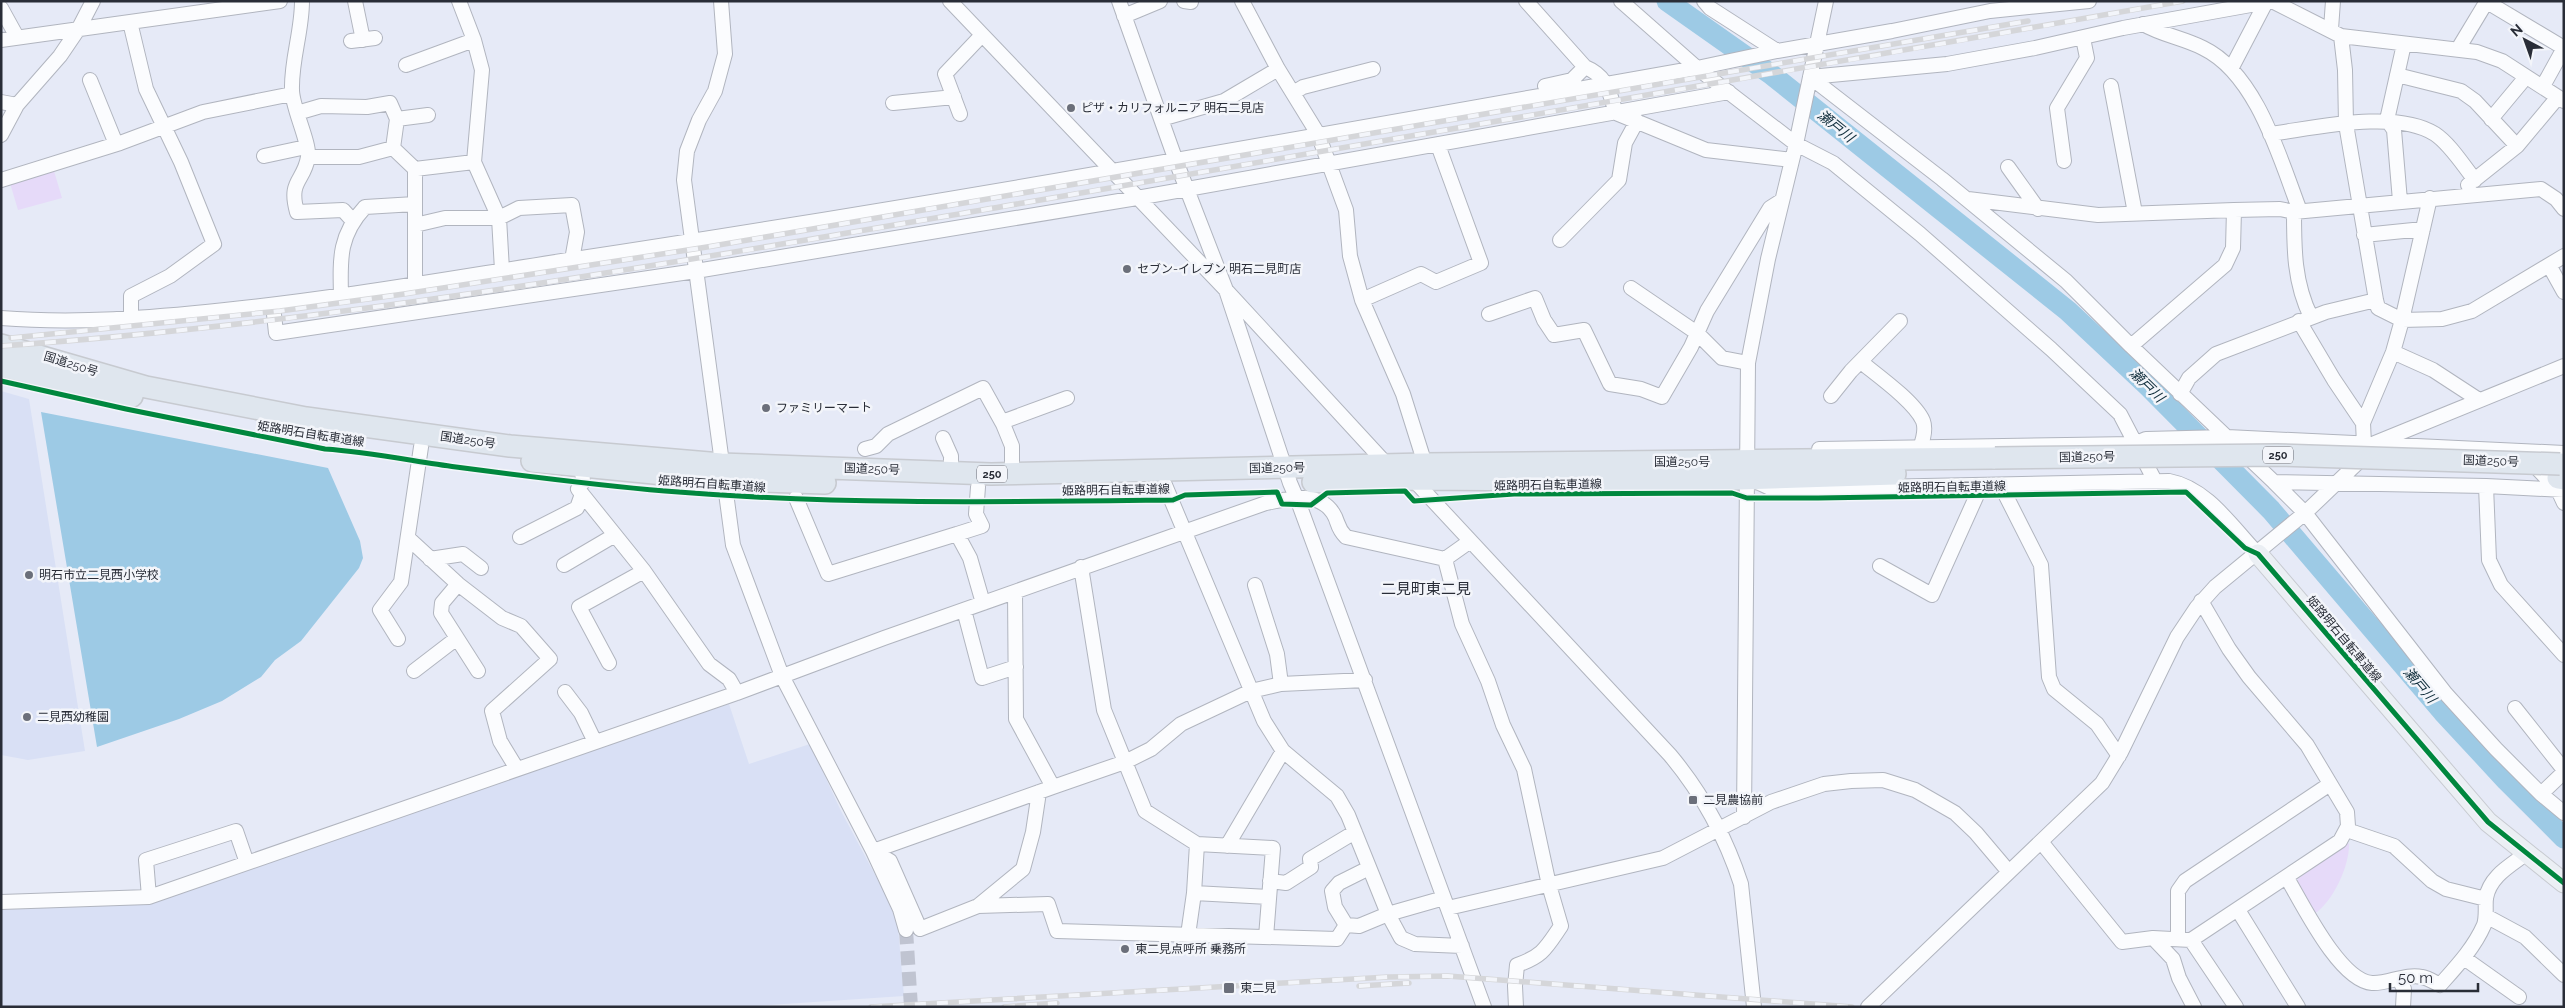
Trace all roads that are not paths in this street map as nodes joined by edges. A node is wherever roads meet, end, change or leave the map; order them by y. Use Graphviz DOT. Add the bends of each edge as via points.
graph roads {
  1 [pos="93,1"];
  2 [pos="280,1"];
  3 [pos="302,1"];
  4 [pos="355,1"];
  5 [pos="459,1"];
  6 [pos="720,1"];
  7 [pos="950,1"];
  8 [pos="1119,1"];
  9 [pos="1160,1"];
  10 [pos="1184,1"];
  11 [pos="1242,1"];
  12 [pos="1526,1"];
  13 [pos="1621,1"];
  14 [pos="1704,1"];
  15 [pos="1826,1"];
  16 [pos="2090,1"];
  17 [pos="2333,1"];
  18 [pos="1191,2"];
  19 [pos="2265,2"];
  20 [pos="2487,2"];
  21 [pos="1,8"];
  22 [pos="191,8"];
  23 [pos="1124,16"];
  24 [pos="130,22"];
  25 [pos="2143,24"];
  26 [pos="80,28"];
  27 [pos="2336,32"];
  28 [pos="982,35"];
  29 [pos="17,37"];
  30 [pos="2083,38"];
  31 [pos="1,40"];
  32 [pos="363,40"];
  33 [pos="474,40"];
  34 [pos="1818,44"];
  35 [pos="2404,44"];
  36 [pos="2564,48"];
  37 [pos="2458,49"];
  38 [pos="1777,51"];
  39 [pos="406,64"];
  40 [pos="1585,66"];
  41 [pos="1698,68"];
  42 [pos="1278,69"];
  43 [pos="1373,69"];
  44 [pos="2231,69"];
  45 [pos="2397,75"];
  46 [pos="2526,76"];
  47 [pos="1810,77"];
  48 [pos="90,80"];
  49 [pos="1606,84"];
  50 [pos="2111,86"];
  51 [pos="2543,86"];
  52 [pos="1526,90"];
  53 [pos="1729,92"];
  54 [pos="292,94"];
  55 [pos="1293,94"];
  56 [pos="954,98"];
  57 [pos="2561,99"];
  58 [pos="1,102"];
  59 [pos="894,103"];
  60 [pos="17,105"];
  61 [pos="297,113"];
  62 [pos="1616,113"];
  63 [pos="960,114"];
  64 [pos="428,115"];
  65 [pos="396,119"];
  66 [pos="1161,119"];
  67 [pos="2491,119"];
  68 [pos="2387,120"];
  69 [pos="1637,121"];
  70 [pos="2346,124"];
  71 [pos="162,126"];
  72 [pos="1318,134"];
  73 [pos="2270,134"];
  74 [pos="1,136"];
  75 [pos="116,144"];
  76 [pos="1796,144"];
  77 [pos="1438,145"];
  78 [pos="2517,146"];
  79 [pos="393,148"];
  80 [pos="307,152"];
  81 [pos="264,156"];
  82 [pos="1792,160"];
  83 [pos="1176,161"];
  84 [pos="2064,161"];
  85 [pos="474,162"];
  86 [pos="1329,163"];
  87 [pos="2008,167"];
  88 [pos="415,169"];
  89 [pos="1112,171"];
  90 [pos="1,180"];
  91 [pos="2475,180"];
  92 [pos="1188,189"];
  93 [pos="2453,196"];
  94 [pos="1138,198"];
  95 [pos="2430,198"];
  96 [pos="1967,199"];
  97 [pos="1781,201"];
  98 [pos="2400,201"];
  99 [pos="2561,201"];
  100 [pos="415,204"];
  101 [pos="2359,204"];
  102 [pos="2038,209"];
  103 [pos="2234,210"];
  104 [pos="2297,211"];
  105 [pos="2135,214"];
  106 [pos="499,218"];
  107 [pos="352,221"];
  108 [pos="414,225"];
  109 [pos="2423,229"];
  110 [pos="2364,235"];
  111 [pos="1560,240"];
  112 [pos="692,241"];
  113 [pos="2564,256"];
  114 [pos="572,260"];
  115 [pos="2548,265"];
  116 [pos="502,270"];
  117 [pos="696,271"];
  118 [pos="414,284"];
  119 [pos="1631,288"];
  120 [pos="1226,290"];
  121 [pos="2564,292"];
  122 [pos="341,295"];
  123 [pos="1362,300"];
  124 [pos="2376,300"];
  125 [pos="273,305"];
  126 [pos="1489,314"];
  127 [pos="1,318"];
  128 [pos="2305,319"];
  129 [pos="131,320"];
  130 [pos="2402,320"];
  131 [pos="1900,321"];
  132 [pos="1697,333"];
  133 [pos="1,345"];
  134 [pos="2130,346"];
  135 [pos="2393,352"];
  136 [pos="1861,362"];
  137 [pos="1748,363"];
  138 [pos="1,366"];
  139 [pos="2564,366"];
  140 [pos="2180,394"];
  141 [pos="1831,396"];
  142 [pos="1067,398"];
  143 [pos="2479,400"];
  144 [pos="1002,422"];
  145 [pos="2363,423"];
  146 [pos="2227,437"];
  147 [pos="943,438"];
  148 [pos="2140,441"];
  149 [pos="2369,443"];
  150 [pos="421,447"];
  151 [pos="1920,448"];
  152 [pos="865,449"];
  153 [pos="2519,450"];
  154 [pos="1386,465"];
  155 [pos="582,468"];
  156 [pos="1748,470"];
  157 [pos="723,472"];
  158 [pos="951,472"];
  159 [pos="1420,472"];
  160 [pos="1012,473"];
  161 [pos="2562,474"];
  162 [pos="1993,475"];
  163 [pos="2156,481"];
  164 [pos="2274,482"];
  165 [pos="2338,482"];
  166 [pos="1290,483"];
  167 [pos="1166,485"];
  168 [pos="2486,486"];
  169 [pos="978,487"];
  170 [pos="582,494"];
  171 [pos="796,498"];
  172 [pos="2564,503"];
  173 [pos="2305,513"];
  174 [pos="1185,530"];
  175 [pos="957,534"];
  176 [pos="615,535"];
  177 [pos="520,537"];
  178 [pos="408,538"];
  179 [pos="1469,542"];
  180 [pos="2260,552"];
  181 [pos="430,559"];
  182 [pos="1445,559"];
  183 [pos="564,565"];
  184 [pos="1880,566"];
  185 [pos="1082,567"];
  186 [pos="481,568"];
  187 [pos="644,571"];
  188 [pos="458,584"];
  189 [pos="1255,585"];
  190 [pos="1015,592"];
  191 [pos="2201,602"];
  192 [pos="983,604"];
  193 [pos="964,610"];
  194 [pos="457,638"];
  195 [pos="398,640"];
  196 [pos="2564,655"];
  197 [pos="609,663"];
  198 [pos="1016,667"];
  199 [pos="414,671"];
  200 [pos="478,671"];
  201 [pos="782,676"];
  202 [pos="1365,680"];
  203 [pos="1281,684"];
  204 [pos="1251,691"];
  205 [pos="565,692"];
  206 [pos="737,693"];
  207 [pos="2515,708"];
  208 [pos="596,742"];
  209 [pos="1283,751"];
  210 [pos="2119,756"];
  211 [pos="1125,762"];
  212 [pos="516,769"];
  213 [pos="2564,771"];
  214 [pos="2330,784"];
  215 [pos="1053,786"];
  216 [pos="1039,792"];
  217 [pos="2541,794"];
  218 [pos="2564,813"];
  219 [pos="1744,817"];
  220 [pos="2347,830"];
  221 [pos="1718,831"];
  222 [pos="1355,832"];
  223 [pos="2042,843"];
  224 [pos="1197,844"];
  225 [pos="1227,846"];
  226 [pos="873,851"];
  227 [pos="2526,853"];
  228 [pos="247,863"];
  229 [pos="1369,868"];
  230 [pos="2009,872"];
  231 [pos="2287,878"];
  232 [pos="1270,881"];
  233 [pos="2564,883"];
  234 [pos="1550,885"];
  235 [pos="1194,893"];
  236 [pos="149,898"];
  237 [pos="1269,898"];
  238 [pos="2486,899"];
  239 [pos="1,902"];
  240 [pos="1446,903"];
  241 [pos="978,906"];
  242 [pos="2238,910"];
  243 [pos="1388,914"];
  244 [pos="2486,916"];
  245 [pos="1346,925"];
  246 [pos="906,930"];
  247 [pos="1188,935"];
  248 [pos="1266,937"];
  249 [pos="2153,938"];
  250 [pos="2185,940"];
  251 [pos="1462,946"];
  252 [pos="2464,958"];
  253 [pos="2564,975"];
  254 [pos="2399,979"];
  255 [pos="2519,996"];
  256 [pos="1484,1007"];
  257 [pos="1516,1007"];
  258 [pos="1754,1007"];
  259 [pos="1868,1007"];
  260 [pos="2194,1007"];
  261 [pos="2236,1007"];
  262 [pos="2298,1007"];
  263 [pos="2403,1007"];
  1 -- 26 [label="street"];
  2 -- 22 [label="street"];
  3 -- 54 [label="street" via="302,25"];
  4 -- 32 [label="street"];
  5 -- 33 [label="street"];
  6 -- 112 [label="street" via="725,54 715,92 699,120 686,161 684,180"];
  7 -- 28 [label="street"];
  8 -- 23 [label="street"];
  9 -- 23 [label="street"];
  10 -- 18 [label="street"];
  11 -- 42 [label="street"];
  12 -- 40 [label="street"];
  13 -- 41 [label="street"];
  14 -- 38 [label="street"];
  15 -- 34 [label="street"];
  16 -- 34 [label="street" via="1990,12"];
  17 -- 27 [label="street"];
  19 -- 25 [label="street"];
  19 -- 27 [label="street"];
  19 -- 44 [label="street"];
  20 -- 36 [label="street"];
  20 -- 37 [label="street"];
  21 -- 29 [label="street"];
  22 -- 24 [label="street"];
  23 -- 66 [label="street"];
  24 -- 26 [label="street"];
  24 -- 71 [label="street" via="146,89"];
  25 -- 30 [label="street"];
  25 -- 44 [label="street" via="2156,32 2203,48"];
  26 -- 29 [label="street"];
  26 -- 60 [label="street"];
  27 -- 35 [label="street"];
  27 -- 70 [label="street" via="2346,70"];
  28 -- 56 [label="street" via="945,74"];
  28 -- 89 [label="street"];
  29 -- 31 [label="street"];
  30 -- 47 [label="street" via="1947,64"];
  30 -- 84 [label="street" via="2086,58 2057,108"];
  33 -- 39 [label="street"];
  33 -- 85 [label="street" via="482,70"];
  34 -- 38 [label="street"];
  34 -- 47 [label="street"];
  35 -- 37 [label="street"];
  35 -- 45 [label="street"];
  36 -- 51 [label="street"];
  37 -- 46 [label="street" via="2502,60"];
  38 -- 41 [label="street"];
  40 -- 49 [label="street" via="1598,72"];
  40 -- 52 [label="street" via="1572,80"];
  41 -- 49 [label="street"];
  41 -- 53 [label="street"];
  42 -- 55 [label="street"];
  42 -- 66 [label="street" via="1224,101"];
  43 -- 55 [label="street" via="1303,87"];
  44 -- 73 [label="street" via="2256,105"];
  45 -- 67 [label="street" via="2461,91"];
  45 -- 68 [label="street"];
  46 -- 51 [label="street"];
  46 -- 67 [label="street"];
  47 -- 76 [label="street"];
  47 -- 96 [label="street"];
  48 -- 75 [label="street"];
  49 -- 62 [label="street"];
  49 -- 72 [label="street"];
  50 -- 105 [label="street"];
  51 -- 57 [label="street"];
  53 -- 62 [label="street"];
  53 -- 76 [label="street"];
  54 -- 61 [label="street"];
  54 -- 71 [label="street" via="211,110"];
  55 -- 72 [label="street"];
  56 -- 59 [label="street"];
  56 -- 63 [label="street"];
  57 -- 78 [label="street"];
  58 -- 60 [label="street"];
  60 -- 74 [label="street"];
  61 -- 65 [label="street" via="321,106 367,107 390,103"];
  61 -- 80 [label="street"];
  62 -- 69 [label="street"];
  62 -- 77 [label="street"];
  64 -- 65 [label="street"];
  65 -- 79 [label="street"];
  66 -- 83 [label="street"];
  67 -- 78 [label="street"];
  68 -- 70 [label="street"];
  68 -- 91 [label="street" via="2437,135"];
  68 -- 98 [label="street" via="2394,130"];
  69 -- 82 [label="street" via="1706,150"];
  69 -- 111 [label="street" via="1625,143 1619,180"];
  70 -- 73 [label="street"];
  70 -- 101 [label="street"];
  71 -- 75 [label="street"];
  71 -- 129 [label="street" via="181,162 214,244 170,276 131,296"];
  72 -- 83 [label="street"];
  72 -- 86 [label="street"];
  73 -- 104 [label="street"];
  75 -- 90 [label="street"];
  76 -- 82 [label="street"];
  76 -- 148 [label="street" via="1840,169 1920,234 2051,349 2120,414"];
  77 -- 86 [label="street"];
  77 -- 123 [label="street" via="1481,263 1436,282 1421,274"];
  78 -- 91 [label="street"];
  79 -- 80 [label="street" via="358,157"];
  79 -- 88 [label="street"];
  80 -- 81 [label="street"];
  80 -- 107 [label="street" via="292,195 297,212 343,210"];
  82 -- 97 [label="street"];
  83 -- 89 [label="street"];
  83 -- 92 [label="street"];
  85 -- 88 [label="street"];
  85 -- 106 [label="street"];
  86 -- 92 [label="street"];
  86 -- 123 [label="street" via="1346,210 1350,256"];
  87 -- 102 [label="street"];
  88 -- 100 [label="street"];
  89 -- 94 [label="street"];
  89 -- 112 [label="street"];
  91 -- 93 [label="street"];
  92 -- 94 [label="street"];
  92 -- 120 [label="street"];
  93 -- 95 [label="street"];
  93 -- 99 [label="street" via="2541,189"];
  94 -- 117 [label="street"];
  94 -- 120 [label="street"];
  95 -- 98 [label="street"];
  95 -- 109 [label="street"];
  96 -- 102 [label="street"];
  96 -- 134 [label="street" via="2066,280"];
  97 -- 132 [label="street" via="1770,208"];
  97 -- 137 [label="street"];
  98 -- 101 [label="street"];
  100 -- 107 [label="street" via="365,207"];
  100 -- 108 [label="street"];
  101 -- 104 [label="street"];
  101 -- 110 [label="street"];
  102 -- 105 [label="street" via="2098,215"];
  103 -- 104 [label="street"];
  103 -- 105 [label="street"];
  103 -- 134 [label="street" via="2233,248 2225,265"];
  104 -- 128 [label="street" via="2295,268"];
  106 -- 108 [label="street" via="445,218"];
  106 -- 114 [label="street" via="518,208 572,205 577,232"];
  106 -- 116 [label="street"];
  107 -- 122 [label="street" via="345,236 340,264"];
  108 -- 118 [label="street"];
  109 -- 110 [label="street"];
  109 -- 130 [label="street"];
  110 -- 124 [label="street"];
  112 -- 114 [label="street"];
  112 -- 117 [label="street"];
  113 -- 115 [label="street"];
  114 -- 116 [label="street"];
  115 -- 121 [label="street"];
  115 -- 130 [label="street" via="2472,310 2442,319"];
  116 -- 118 [label="street"];
  117 -- 125 [label="street" via="276,333"];
  117 -- 157 [label="street"];
  118 -- 122 [label="street"];
  119 -- 132 [label="street"];
  120 -- 154 [label="street"];
  120 -- 166 [label="street"];
  122 -- 125 [label="street"];
  123 -- 159 [label="street" via="1402,394"];
  124 -- 128 [label="street" via="2340,307"];
  124 -- 130 [label="street" via="2378,308"];
  125 -- 129 [label="street"];
  126 -- 132 [label="street" via="1535,298 1554,335 1584,330 1610,384 1641,389 1662,397"];
  127 -- 129 [label="street" via="49,322"];
  128 -- 140 [label="street" via="2216,354 2190,378"];
  128 -- 145 [label="street" via="2334,380"];
  130 -- 135 [label="street"];
  131 -- 136 [label="street"];
  132 -- 137 [label="street" via="1722,358"];
  133 -- 157 [label="highway, 国道250号 / 250" via="146,386 306,418"];
  134 -- 140 [label="street"];
  135 -- 143 [label="street" via="2433,370"];
  135 -- 145 [label="street"];
  136 -- 141 [label="street"];
  136 -- 151 [label="street" via="1897,391 1923,421 1924,435"];
  137 -- 156 [label="street"];
  138 -- 150 [label="highway, 国道250号 / 250" via="287,426"];
  139 -- 143 [label="street"];
  140 -- 146 [label="street"];
  142 -- 144 [label="street"];
  143 -- 149 [label="street"];
  144 -- 152 [label="street" via="983,388 888,434 876,446"];
  144 -- 160 [label="street" via="1012,446"];
  145 -- 149 [label="street"];
  146 -- 148 [label="street"];
  146 -- 149 [label="street"];
  146 -- 164 [label="street"];
  147 -- 158 [label="street" via="951,456"];
  148 -- 151 [label="street"];
  148 -- 163 [label="street"];
  149 -- 153 [label="street"];
  149 -- 165 [label="street" via="2371,450"];
  150 -- 155 [label="highway, 国道250号 / 250"];
  150 -- 178 [label="street"];
  151 -- 156 [label="street" via="1773,450"];
  153 -- 161 [label="street"];
  153 -- 161 [label="street"];
  154 -- 159 [label="highway, 国道250号 / 250"];
  154 -- 166 [label="highway, 国道250号 / 250"];
  155 -- 157 [label="highway, 国道250号 / 250"];
  155 -- 170 [label="street" via="583,482 578,489"];
  156 -- 159 [label="highway, 国道250号 / 250" via="1673,481"];
  156 -- 162 [label="highway, 国道250号 / 250"];
  156 -- 219 [label="street"];
  157 -- 158 [label="highway, 国道250号 / 250"];
  157 -- 169 [label="highway, 国道250号 / 250"];
  157 -- 201 [label="street" via="733,545"];
  158 -- 160 [label="highway, 国道250号 / 250"];
  159 -- 166 [label="highway, 国道250号 / 250"];
  159 -- 179 [label="street"];
  160 -- 166 [label="highway, 国道250号 / 250"];
  161 -- 162 [label="highway, 国道250号 / 250" via="2278,470"];
  161 -- 168 [label="street"];
  161 -- 172 [label="street"];
  162 -- 163 [label="street"];
  162 -- 184 [label="street" via="1932,595"];
  162 -- 210 [label="street" via="2041,565 2049,678 2054,689 2097,724"];
  163 -- 180 [label="street" via="2181,483 2200,494"];
  164 -- 165 [label="street"];
  164 -- 173 [label="street"];
  165 -- 168 [label="street"];
  165 -- 173 [label="street"];
  166 -- 167 [label="highway, 国道250号 / 250"];
  166 -- 174 [label="street" via="1266,503"];
  166 -- 182 [label="street" via="1333,513 1338,529 1346,536"];
  166 -- 202 [label="street"];
  167 -- 169 [label="highway, 国道250号 / 250"];
  167 -- 174 [label="street"];
  168 -- 196 [label="street" via="2489,560 2501,585"];
  169 -- 175 [label="street" via="976,514 982,526"];
  170 -- 176 [label="street"];
  170 -- 177 [label="street" via="577,508"];
  171 -- 175 [label="street" via="828,574"];
  173 -- 180 [label="street"];
  173 -- 217 [label="street" via="2446,694"];
  174 -- 185 [label="street"];
  174 -- 204 [label="street"];
  175 -- 192 [label="street" via="970,558"];
  176 -- 183 [label="street"];
  176 -- 187 [label="street"];
  178 -- 181 [label="street"];
  178 -- 195 [label="street" via="401,582 380,610"];
  179 -- 182 [label="street"];
  179 -- 221 [label="street" via="1686,775"];
  180 -- 191 [label="street"];
  180 -- 227 [label="main road, 姫路明石自転車道線" via="2488,822"];
  181 -- 186 [label="street" via="463,554"];
  181 -- 188 [label="street"];
  182 -- 234 [label="street" via="1462,624 1524,769"];
  185 -- 190 [label="street"];
  185 -- 211 [label="street" via="1104,710"];
  187 -- 197 [label="street" via="577,603"];
  187 -- 206 [label="street" via="708,664 729,679"];
  188 -- 194 [label="street" via="442,603 441,613"];
  188 -- 212 [label="street" via="502,618 521,626 550,659 492,711 500,741"];
  189 -- 203 [label="street" via="1277,654"];
  190 -- 192 [label="street"];
  190 -- 198 [label="street"];
  191 -- 210 [label="street" via="2177,637"];
  191 -- 214 [label="street" via="2229,649 2307,745"];
  192 -- 193 [label="street"];
  193 -- 198 [label="street" via="982,678"];
  193 -- 201 [label="street"];
  194 -- 199 [label="street"];
  194 -- 200 [label="street"];
  198 -- 215 [label="street" via="1016,719"];
  201 -- 206 [label="street"];
  201 -- 226 [label="street"];
  202 -- 203 [label="street"];
  202 -- 240 [label="street"];
  203 -- 204 [label="street"];
  204 -- 209 [label="street"];
  204 -- 211 [label="street" via="1181,724 1151,749"];
  205 -- 208 [label="street" via="581,713"];
  206 -- 208 [label="street"];
  207 -- 213 [label="street"];
  208 -- 212 [label="street"];
  209 -- 222 [label="street" via="1337,796"];
  209 -- 225 [label="street"];
  210 -- 223 [label="street" via="2102,783"];
  211 -- 215 [label="street"];
  211 -- 224 [label="street" via="1145,811"];
  212 -- 228 [label="street"];
  213 -- 217 [label="street"];
  214 -- 220 [label="street" via="2347,812"];
  214 -- 250 [label="street" via="2186,881 2178,891"];
  215 -- 216 [label="street"];
  216 -- 226 [label="street"];
  216 -- 241 [label="street" via="1023,870"];
  217 -- 218 [label="street"];
  219 -- 221 [label="street"];
  219 -- 230 [label="street" via="1771,802 1824,784 1883,780 1915,790 1955,813"];
  220 -- 231 [label="street" via="2340,841"];
  220 -- 238 [label="street" via="2394,846 2432,881 2446,889"];
  221 -- 234 [label="street" via="1663,858"];
  221 -- 258 [label="street" via="1741,884"];
  222 -- 229 [label="street"];
  222 -- 232 [label="street" via="1310,858 1311,867 1286,883"];
  223 -- 230 [label="street"];
  223 -- 249 [label="street" via="2122,942"];
  224 -- 225 [label="street"];
  224 -- 235 [label="street"];
  225 -- 232 [label="street" via="1273,848"];
  226 -- 241 [label="street" via="890,861 920,929"];
  226 -- 246 [label="street" via="900,909"];
  227 -- 233 [label="main road, 姫路明石自転車道線"];
  227 -- 238 [label="street" via="2501,872"];
  228 -- 236 [label="street"];
  228 -- 236 [label="street" via="236,831 146,860"];
  229 -- 243 [label="street"];
  229 -- 245 [label="street" via="1340,883 1332,891 1335,907"];
  230 -- 259 [label="street"];
  231 -- 242 [label="street"];
  231 -- 254 [label="street" via="2340,964 2356,978 2369,983"];
  232 -- 237 [label="street"];
  234 -- 240 [label="street"];
  234 -- 257 [label="street" via="1561,926 1535,959 1517,965"];
  235 -- 237 [label="street"];
  235 -- 247 [label="street"];
  236 -- 239 [label="street"];
  237 -- 248 [label="street"];
  238 -- 244 [label="street"];
  240 -- 243 [label="street"];
  240 -- 251 [label="street"];
  241 -- 247 [label="street" via="1048,904 1057,931"];
  242 -- 250 [label="street"];
  242 -- 262 [label="street"];
  243 -- 245 [label="street" via="1359,926"];
  243 -- 251 [label="street" via="1401,938 1415,944"];
  244 -- 252 [label="street" via="2480,933"];
  244 -- 253 [label="street" via="2525,937"];
  245 -- 248 [label="street" via="1337,939"];
  247 -- 248 [label="street"];
  249 -- 250 [label="street"];
  249 -- 260 [label="street" via="2173,959"];
  250 -- 261 [label="street"];
  251 -- 256 [label="street"];
  252 -- 254 [label="street" via="2440,984 2422,976"];
  252 -- 255 [label="street"];
  254 -- 263 [label="street" via="2404,989"];
}
